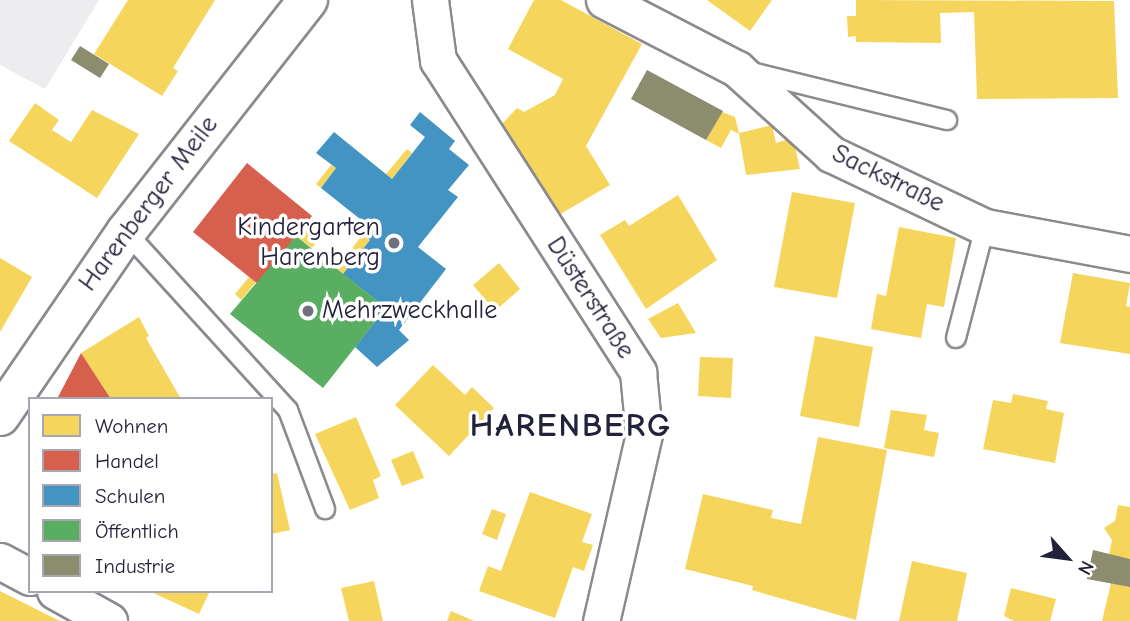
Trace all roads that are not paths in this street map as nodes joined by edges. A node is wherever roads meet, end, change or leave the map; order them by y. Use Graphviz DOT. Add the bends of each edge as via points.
graph roads {
  1 [pos="309,0"];
  2 [pos="430,0"];
  3 [pos="604,0"];
  4 [pos="737,69"];
  5 [pos="947,120"];
  6 [pos="985,227"];
  7 [pos="126,232"];
  8 [pos="1130,254"];
  9 [pos="956,338"];
  10 [pos="0,416"];
  11 [pos="325,509"];
  12 [pos="0,561"];
  13 [pos="28,577"];
  14 [pos="59,593"];
  15 [pos="109,621"];
  16 [pos="601,621"];
  1 -- 7 [label="main road, Harenberger Meile"];
  2 -- 16 [label="street, Düsterstraße" via="438,60 638,372 645,434"];
  3 -- 4 [label="street, Sackstraße"];
  4 -- 5 [label="lane"];
  4 -- 6 [label="street, Sackstraße" via="831,154"];
  6 -- 8 [label="street, Sackstraße"];
  6 -- 9 [label="lane"];
  7 -- 10 [label="main road, Harenberger Meile"];
  7 -- 11 [label="lane" via="288,410"];
  12 -- 13 [label="street"];
  14 -- 15 [label="street"];
}
